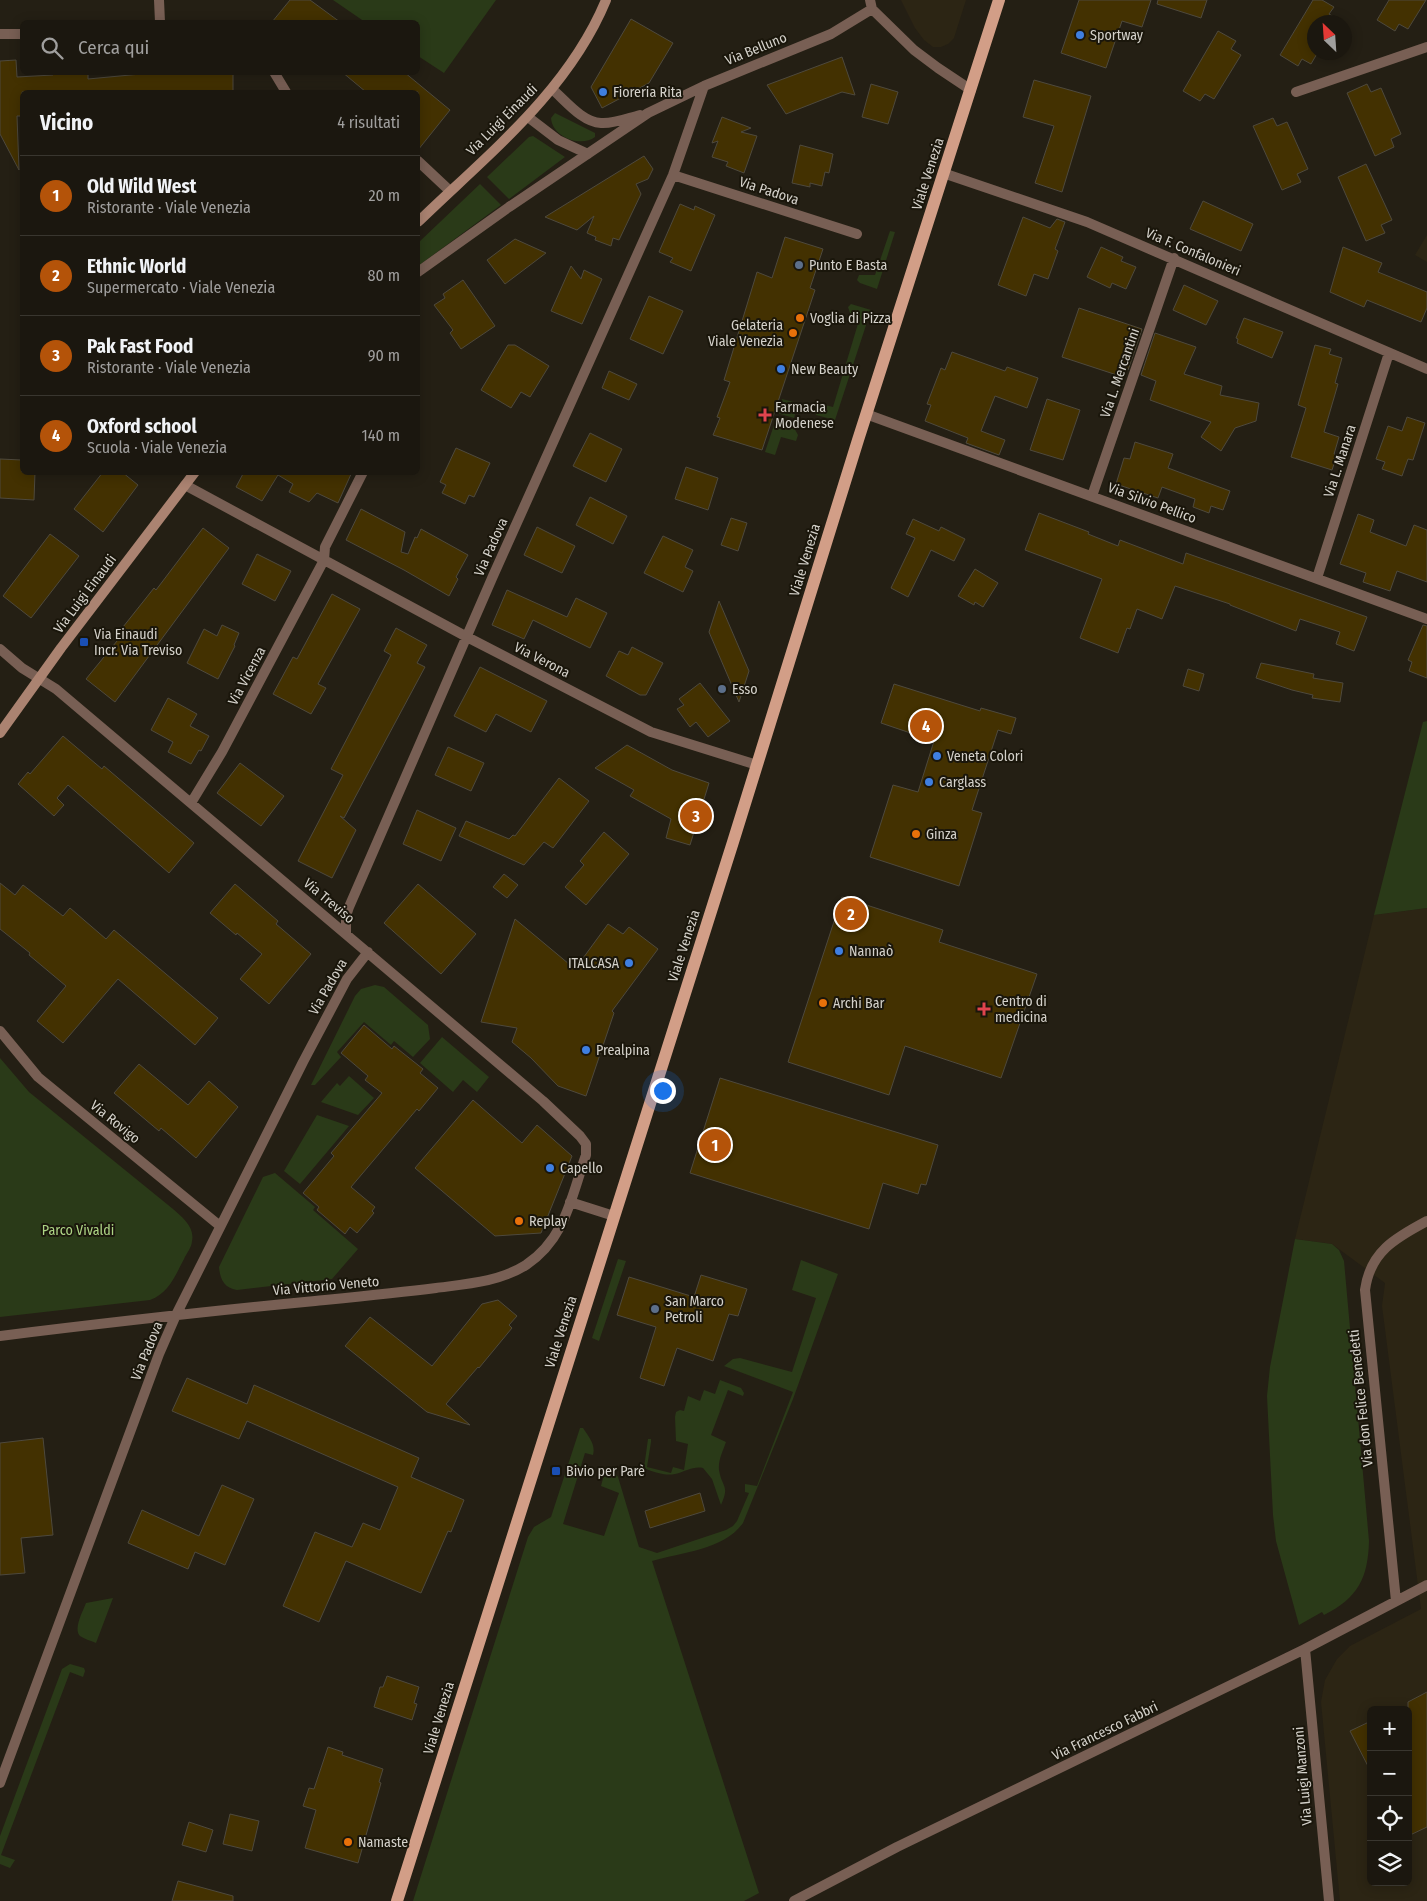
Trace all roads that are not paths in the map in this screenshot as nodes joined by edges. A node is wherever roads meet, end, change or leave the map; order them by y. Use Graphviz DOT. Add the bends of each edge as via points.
graph roads {
  1 [pos="158,0"];
  2 [pos="606,0"];
  3 [pos="999,0"];
  4 [pos="871,4"];
  5 [pos="160,20"];
  6 [pos="0,34"];
  7 [pos="20,34"];
  8 [pos="1427,47"];
  9 [pos="276,75"];
  10 [pos="704,86"];
  11 [pos="552,89"];
  12 [pos="285,90"];
  13 [pos="970,90"];
  14 [pos="1296,92"];
  15 [pos="648,113"];
  16 [pos="528,117"];
  17 [pos="588,154"];
  18 [pos="420,163"];
  19 [pos="943,174"];
  20 [pos="673,175"];
  21 [pos="450,191"];
  22 [pos="420,220"];
  23 [pos="857,234"];
  24 [pos="1174,258"];
  25 [pos="420,271"];
  26 [pos="1389,353"];
  27 [pos="1427,369"];
  28 [pos="866,414"];
  29 [pos="192,475"];
  30 [pos="361,475"];
  31 [pos="185,485"];
  32 [pos="1092,496"];
  33 [pos="324,560"];
  34 [pos="1317,578"];
  35 [pos="1427,619"];
  36 [pos="467,637"];
  37 [pos="0,649"];
  38 [pos="40,678"];
  39 [pos="0,733"];
  40 [pos="757,765"];
  41 [pos="191,803"];
  42 [pos="346,934"];
  43 [pos="368,952"];
  44 [pos="0,1031"];
  45 [pos="570,1202"];
  46 [pos="614,1216"];
  47 [pos="1427,1222"];
  48 [pos="220,1226"];
  49 [pos="176,1315"];
  50 [pos="0,1336"];
  51 [pos="1427,1585"];
  52 [pos="1396,1601"];
  53 [pos="1305,1649"];
  54 [pos="0,1783"];
  55 [pos="397,1901"];
  56 [pos="794,1901"];
  57 [pos="1329,1901"];
  1 -- 5 [label="street"];
  2 -- 11 [label="street, Via Luigi Einaudi" via="580,48"];
  3 -- 13 [label="main road, Viale Venezia"];
  4 -- 10 [label="street, Via Belluno" via="831,34"];
  4 -- 13 [label="street" via="914,50"];
  6 -- 7 [label="street"];
  8 -- 14 [label="street"];
  9 -- 12 [label="street"];
  10 -- 15 [label="street, Via Belluno"];
  10 -- 20 [label="street, Via Padova"];
  11 -- 15 [label="street, Via Belluno" via="586,118 600,123"];
  11 -- 16 [label="street, Via Luigi Einaudi"];
  13 -- 19 [label="main road, Viale Venezia"];
  15 -- 17 [label="street, Via Belluno"];
  16 -- 17 [label="street" via="558,140"];
  16 -- 21 [label="street, Via Luigi Einaudi"];
  17 -- 25 [label="street, Via Belluno"];
  18 -- 21 [label="street"];
  19 -- 24 [label="street, Via F. Confalonieri" via="1087,222"];
  19 -- 28 [label="main road, Viale Venezia"];
  20 -- 23 [label="street, Via Padova"];
  20 -- 36 [label="street, Via Padova"];
  21 -- 22 [label="street, Via Luigi Einaudi"];
  24 -- 26 [label="street, Via F. Confalonieri"];
  24 -- 32 [label="street, Via L. Mercantini"];
  26 -- 27 [label="street, Via F. Confalonieri"];
  26 -- 34 [label="street, Via L. Manara"];
  28 -- 32 [label="street, Via Silvio Pellico"];
  28 -- 40 [label="main road, Viale Venezia"];
  29 -- 31 [label="street, Via Luigi Einaudi"];
  30 -- 33 [label="street" via="325,547"];
  31 -- 33 [label="street, Via Verona"];
  31 -- 38 [label="street, Via Luigi Einaudi"];
  32 -- 34 [label="street, Via Silvio Pellico"];
  33 -- 36 [label="street, Via Verona"];
  33 -- 41 [label="street, Via Vicenza" via="222,752"];
  34 -- 35 [label="street, Via Silvio Pellico"];
  36 -- 40 [label="street, Via Verona" via="651,732"];
  36 -- 42 [label="street, Via Padova" via="348,907"];
  37 -- 38 [label="street, Via Treviso"];
  38 -- 39 [label="street, Via Luigi Einaudi"];
  38 -- 41 [label="street, Via Treviso"];
  40 -- 46 [label="main road, Viale Venezia"];
  41 -- 42 [label="street, Via Treviso"];
  42 -- 43 [label="street, Via Treviso"];
  43 -- 45 [label="street, Via Treviso" via="580,1136 586,1144 586,1155"];
  43 -- 48 [label="street, Via Padova" via="347,978"];
  44 -- 48 [label="street, Via Rovigo" via="38,1077"];
  45 -- 46 [label="street"];
  45 -- 49 [label="street, Via Vittorio Veneto" via="564,1222 542,1253 504,1276 483,1282 392,1294"];
  46 -- 55 [label="main road, Viale Venezia"];
  47 -- 52 [label="street, Via don Felice Benedetti" via="1383,1250 1373,1263 1365,1290"];
  48 -- 49 [label="street, Via Padova"];
  49 -- 50 [label="street, Via Vittorio Veneto"];
  49 -- 54 [label="street, Via Padova"];
  51 -- 52 [label="street, Via Francesco Fabbri"];
  52 -- 53 [label="street, Via Francesco Fabbri"];
  53 -- 56 [label="street, Via Francesco Fabbri" via="897,1847"];
  53 -- 57 [label="street, Via Luigi Manzoni"];
}
